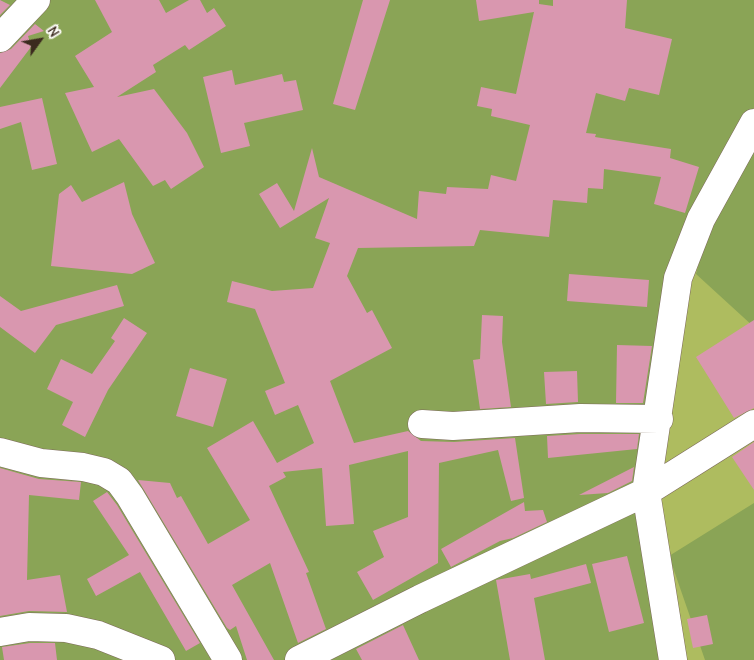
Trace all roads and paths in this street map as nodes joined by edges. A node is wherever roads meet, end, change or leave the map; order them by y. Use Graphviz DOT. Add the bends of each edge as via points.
graph roads {
  1 [pos="36,0"];
  2 [pos="0,38"];
  3 [pos="754,123"];
  4 [pos="659,419"];
  5 [pos="422,424"];
  6 [pos="754,424"];
  7 [pos="0,452"];
  8 [pos="646,492"];
  9 [pos="0,632"];
  10 [pos="161,660"];
  11 [pos="228,660"];
  12 [pos="299,660"];
  13 [pos="673,660"];
  1 -- 2 [label="street"];
  3 -- 4 [label="street" via="701,219 678,278"];
  4 -- 5 [label="street" via="580,418 453,426"];
  4 -- 8 [label="street"];
  6 -- 8 [label="street"];
  7 -- 11 [label="street" via="41,463 104,472 119,481"];
  8 -- 12 [label="street" via="420,598"];
  8 -- 13 [label="street"];
  9 -- 10 [label="street" via="30,627 66,628 98,635"];
}
